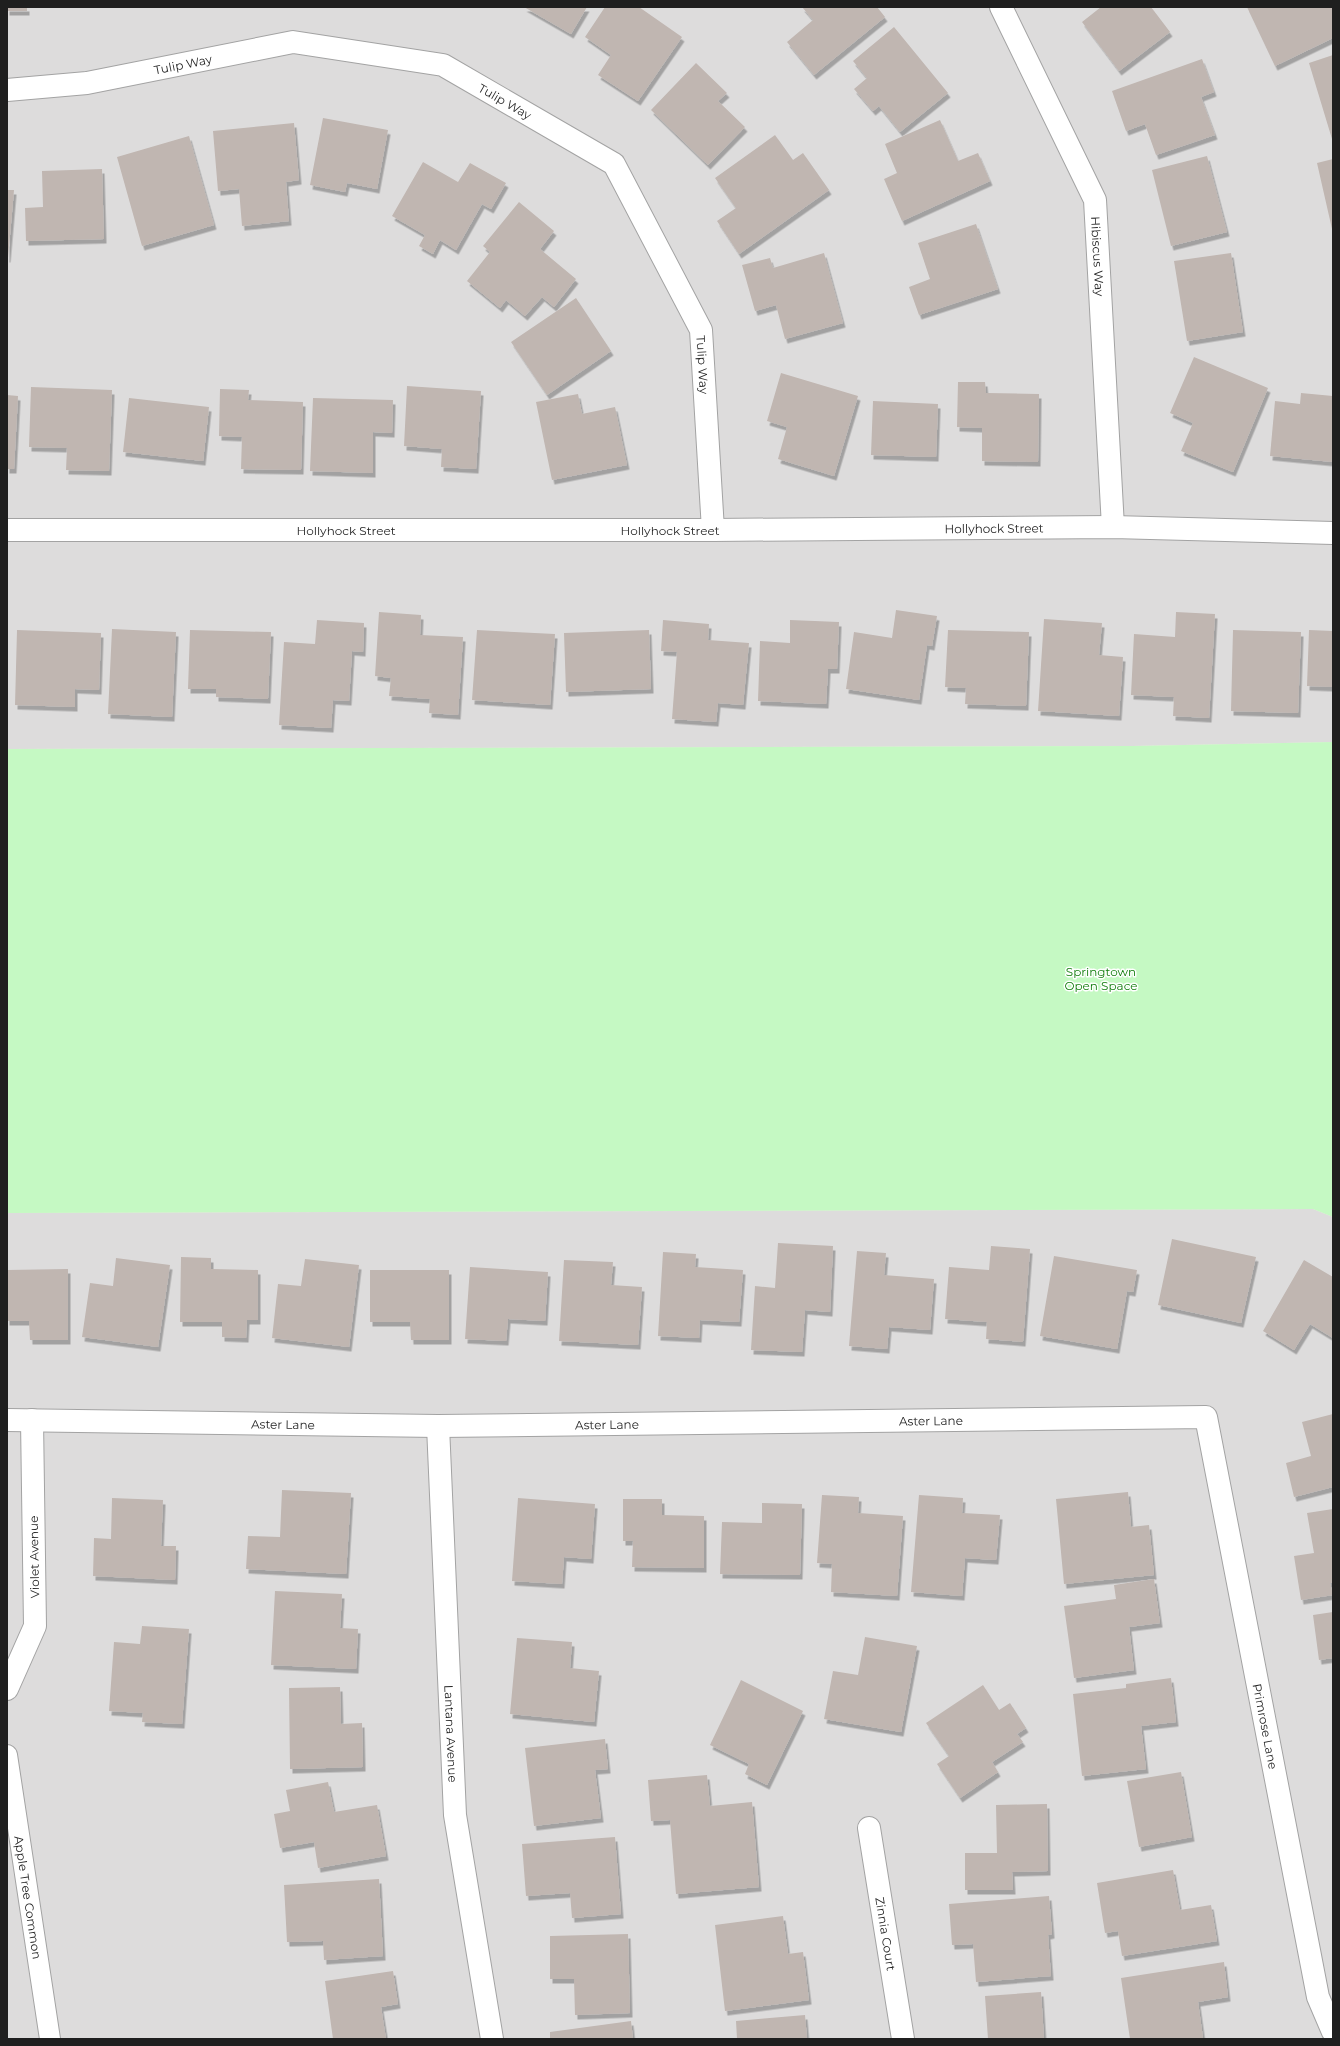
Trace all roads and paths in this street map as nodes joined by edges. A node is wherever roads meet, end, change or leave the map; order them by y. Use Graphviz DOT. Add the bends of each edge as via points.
graph roads {
  1 [pos="1001,7"];
  2 [pos="7,90"];
  3 [pos="1113,527"];
  4 [pos="7,530"];
  5 [pos="713,530"];
  6 [pos="1333,533"];
  7 [pos="1206,1418"];
  8 [pos="7,1420"];
  9 [pos="32,1420"];
  10 [pos="438,1426"];
  11 [pos="7,1689"];
  12 [pos="7,1755"];
  13 [pos="869,1828"];
  14 [pos="1333,2032"];
  15 [pos="50,2039"];
  16 [pos="492,2039"];
  17 [pos="903,2039"];
  1 -- 3 [label="street, Hibiscus Way" via="1095,200"];
  2 -- 5 [label="street, Tulip Way" via="87,83 293,42 443,65 614,164 701,330"];
  3 -- 5 [label="street, Hollyhock Street"];
  3 -- 6 [label="street, Hollyhock Street"];
  4 -- 5 [label="street, Hollyhock Street"];
  7 -- 10 [label="street, Aster Lane"];
  7 -- 14 [label="street, Primrose Lane" via="1318,1997"];
  8 -- 9 [label="street, Aster Lane"];
  9 -- 10 [label="street, Aster Lane"];
  9 -- 11 [label="street, Violet Avenue" via="35,1626"];
  10 -- 16 [label="street, Lantana Avenue" via="455,1815"];
  12 -- 15 [label="lane, Apple Tree Common"];
  13 -- 17 [label="street, Zinnia Court"];
}
